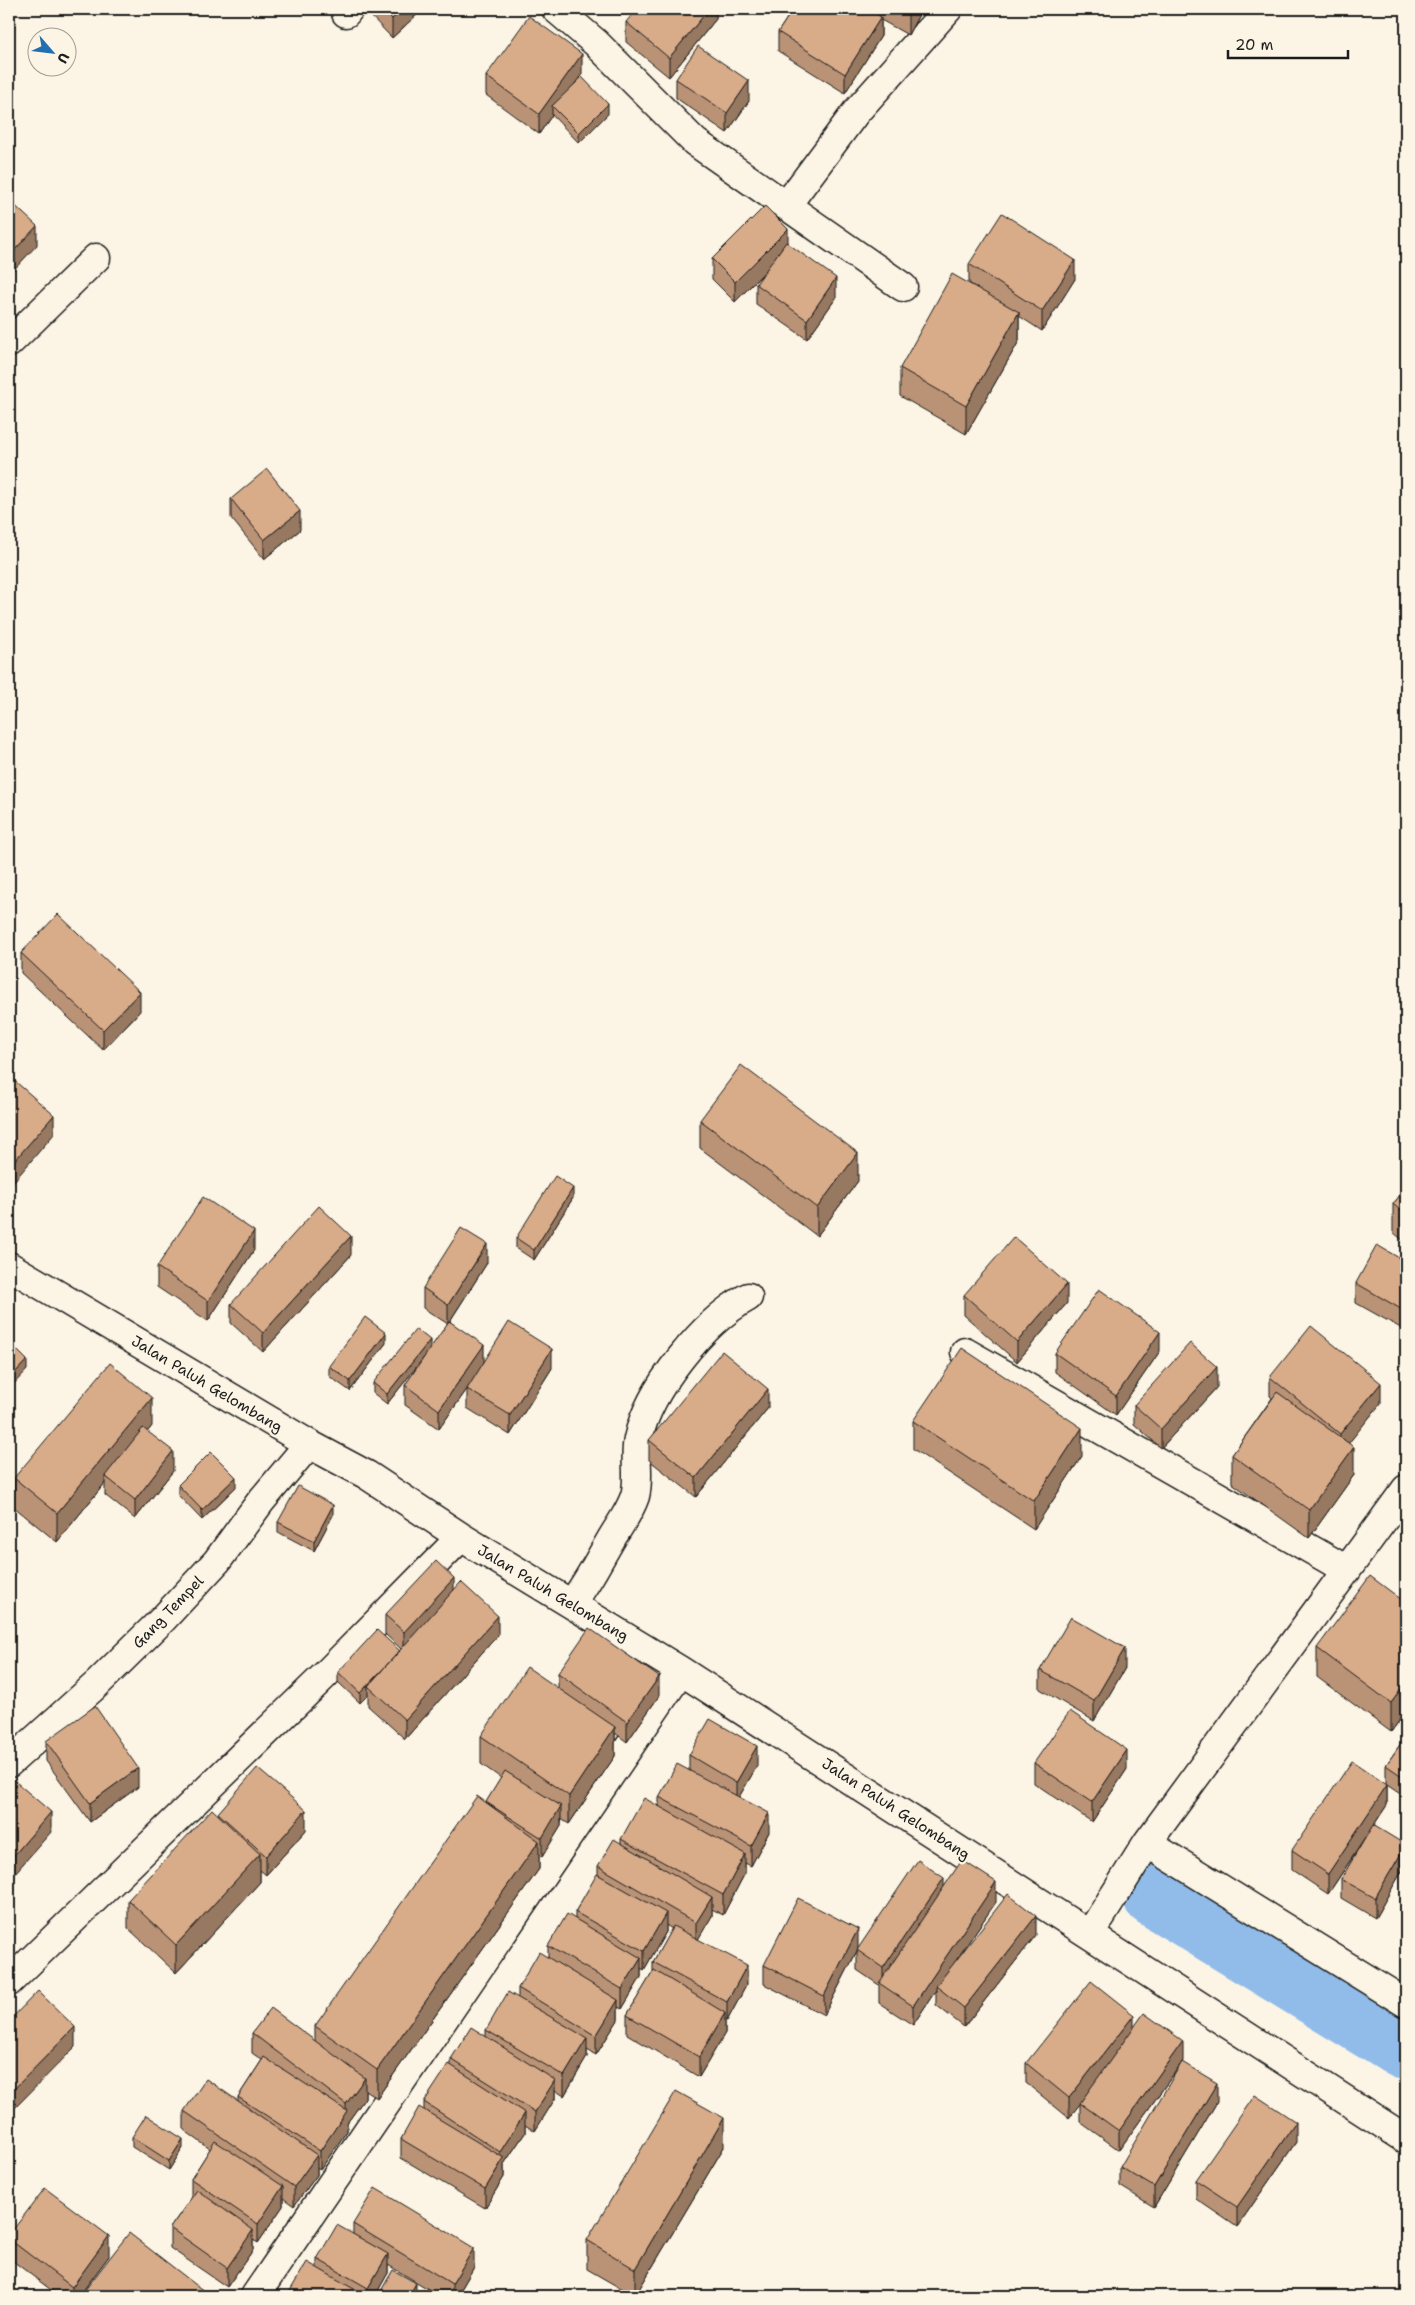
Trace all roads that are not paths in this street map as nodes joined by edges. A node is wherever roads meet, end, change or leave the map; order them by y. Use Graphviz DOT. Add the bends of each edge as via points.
graph roads {
  1 [pos="556,9"];
  2 [pos="948,9"];
  3 [pos="786,206"];
  4 [pos="96,258"];
  5 [pos="903,287"];
  6 [pos="9,343"];
  7 [pos="9,1266"];
  8 [pos="748,1297"];
  9 [pos="965,1352"];
  10 [pos="309,1444"];
  11 [pos="1406,1489"];
  12 [pos="461,1537"];
  13 [pos="1347,1570"];
  14 [pos="571,1604"];
  15 [pos="681,1671"];
  16 [pos="9,1763"];
  17 [pos="1141,1853"];
  18 [pos="1090,1934"];
  19 [pos="9,1982"];
  20 [pos="1406,2003"];
  21 [pos="1406,2139"];
  22 [pos="255,2296"];
  1 -- 3 [label="street" via="596,43 695,142"];
  2 -- 3 [label="street" via="856,112"];
  3 -- 5 [label="street"];
  4 -- 6 [label="street"];
  7 -- 10 [label="street, Jalan Paluh Gelombang"];
  8 -- 14 [label="street" via="708,1328 681,1357 658,1391 643,1419 638,1441 635,1494 629,1511 587,1584"];
  9 -- 13 [label="street"];
  10 -- 12 [label="street, Jalan Paluh Gelombang" via="367,1476"];
  10 -- 16 [label="street, Gang Tempel" via="217,1561 163,1619"];
  11 -- 13 [label="street"];
  12 -- 14 [label="street, Jalan Paluh Gelombang"];
  12 -- 19 [label="street" via="324,1676"];
  13 -- 17 [label="street"];
  14 -- 15 [label="street, Jalan Paluh Gelombang"];
  15 -- 18 [label="street, Jalan Paluh Gelombang"];
  15 -- 22 [label="street"];
  17 -- 18 [label="street"];
  17 -- 20 [label="street"];
  18 -- 21 [label="street, Jalan Paluh Gelombang"];
}
